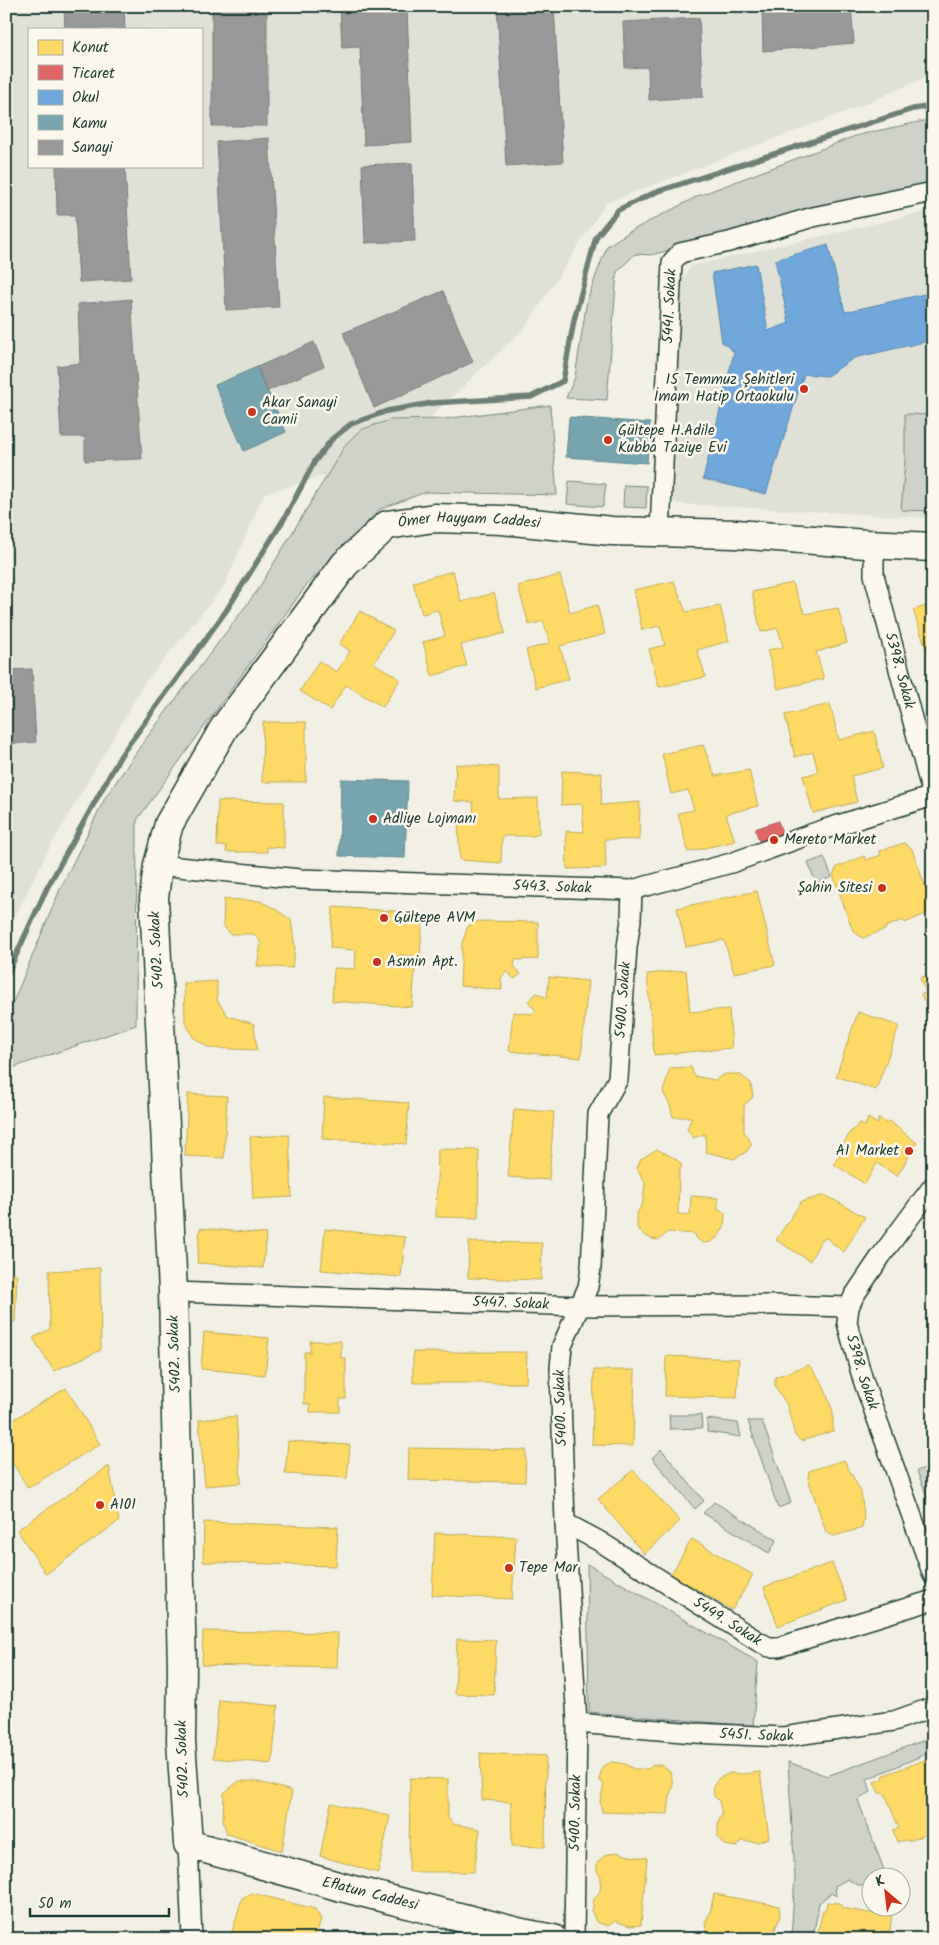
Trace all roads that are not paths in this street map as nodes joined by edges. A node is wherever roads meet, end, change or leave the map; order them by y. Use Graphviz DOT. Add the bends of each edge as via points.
graph roads {
  1 [pos="933,192"];
  2 [pos="660,532"];
  3 [pos="874,544"];
  4 [pos="933,547"];
  5 [pos="933,797"];
  6 [pos="158,865"];
  7 [pos="632,890"];
  8 [pos="933,1186"];
  9 [pos="173,1292"];
  10 [pos="581,1306"];
  11 [pos="849,1307"];
  12 [pos="565,1523"];
  13 [pos="933,1575"];
  14 [pos="933,1600"];
  15 [pos="933,1708"];
  16 [pos="577,1723"];
  17 [pos="188,1844"];
  18 [pos="479,1930"];
  19 [pos="192,1939"];
  20 [pos="553,1939"];
  21 [pos="574,1939"];
  1 -- 2 [label="street, 5441. Sokak" via="813,217 680,253 672,262"];
  2 -- 3 [label="street, Ömer Hayyam Caddesi"];
  2 -- 6 [label="street, Ömer Hayyam Caddesi" via="434,518 387,525 345,564 224,728 169,824"];
  3 -- 4 [label="street, Ömer Hayyam Caddesi"];
  3 -- 5 [label="street, 5398. Sokak" via="874,575"];
  5 -- 7 [label="street, 5443. Sokak" via="822,830 730,863"];
  6 -- 7 [label="street, 5443. Sokak" via="300,879"];
  6 -- 9 [label="street, 5402. Sokak" via="154,898"];
  7 -- 10 [label="street, 5400. Sokak" via="618,1079 598,1114 591,1268"];
  8 -- 11 [label="street" via="881,1256"];
  9 -- 10 [label="street, 5447. Sokak"];
  9 -- 17 [label="street, 5402. Sokak" via="182,1668 180,1741"];
  10 -- 11 [label="street, 5447. Sokak" via="775,1304"];
  10 -- 12 [label="street, 5400. Sokak" via="562,1346 560,1368"];
  11 -- 13 [label="street, 5398. Sokak" via="847,1323 863,1380"];
  12 -- 14 [label="street, 5449. Sokak" via="770,1647"];
  12 -- 16 [label="street, 5400. Sokak"];
  15 -- 16 [label="street, 5451. Sokak" via="894,1721 783,1737 694,1734"];
  16 -- 21 [label="street, 5400. Sokak"];
  17 -- 18 [label="street, Eflatun Caddesi"];
  17 -- 19 [label="street"];
  18 -- 20 [label="street, Eflatun Caddesi"];
}
